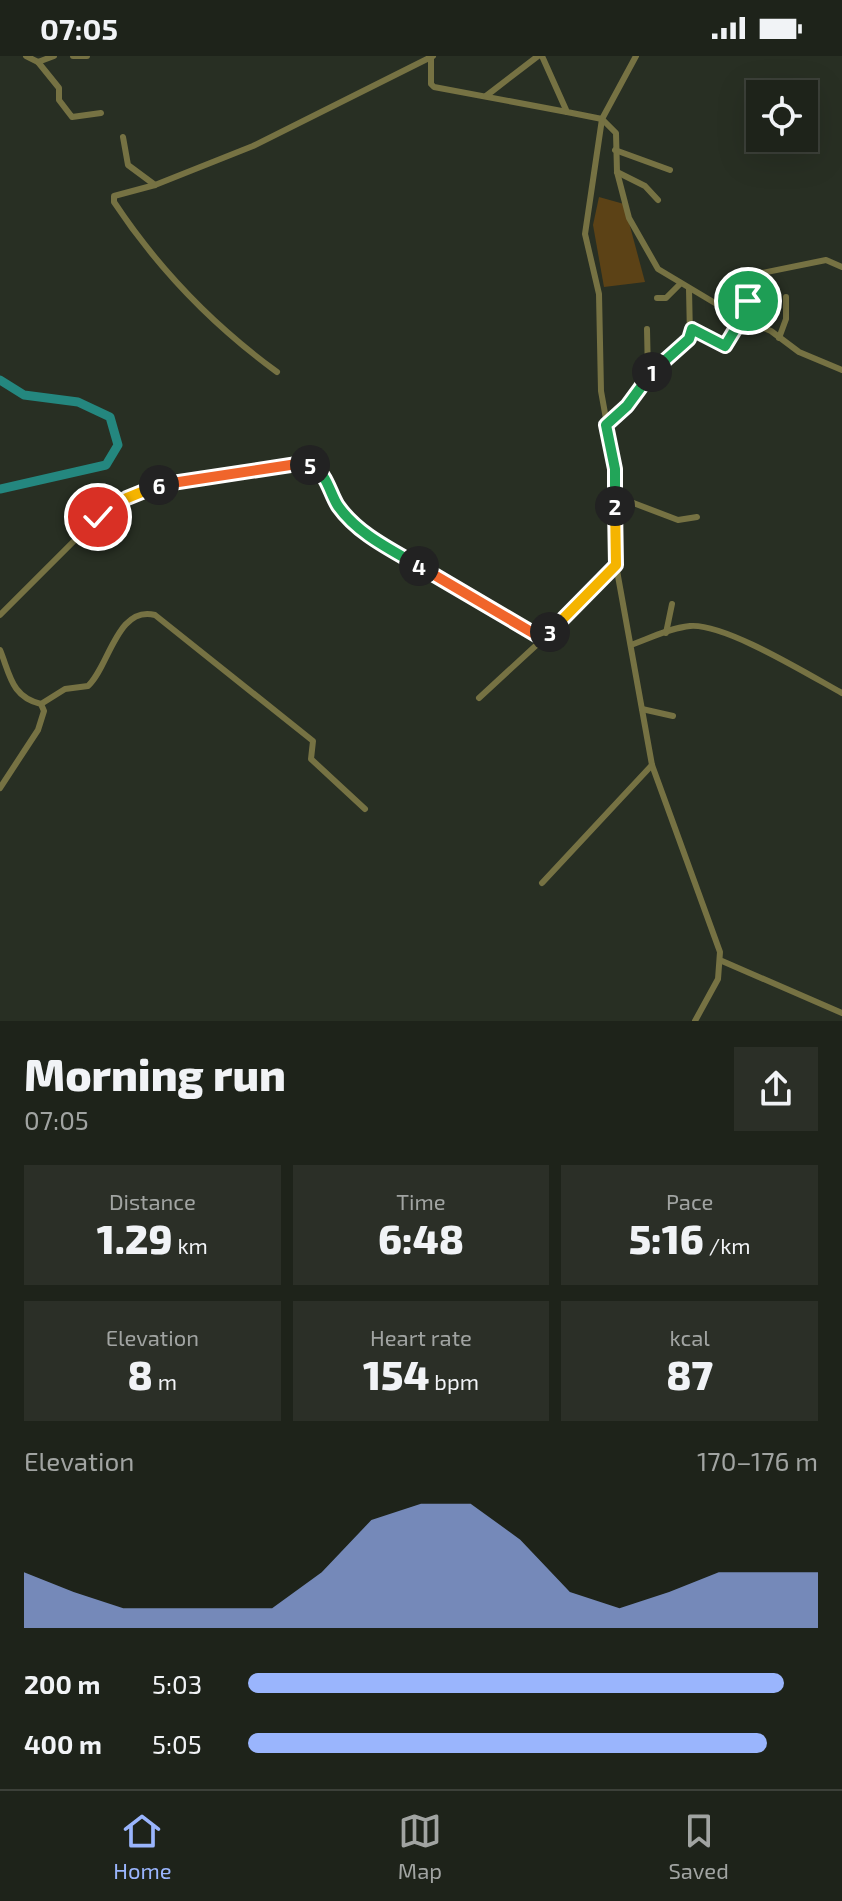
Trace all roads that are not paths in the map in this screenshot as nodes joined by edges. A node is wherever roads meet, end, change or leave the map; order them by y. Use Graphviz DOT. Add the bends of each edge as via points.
graph roads {
  1 [pos="26,56"];
  2 [pos="54,56"];
  3 [pos="73,56"];
  4 [pos="87,56"];
  5 [pos="540,56"];
  6 [pos="636,56"];
  7 [pos="432,57"];
  8 [pos="38,62"];
  9 [pos="486,96"];
  10 [pos="567,112"];
  11 [pos="101,113"];
  12 [pos="602,119"];
  13 [pos="123,137"];
  14 [pos="615,150"];
  15 [pos="670,170"];
  16 [pos="617,172"];
  17 [pos="155,185"];
  18 [pos="658,200"];
  19 [pos="842,267"];
  20 [pos="680,284"];
  21 [pos="689,289"];
  22 [pos="786,297"];
  23 [pos="657,298"];
  24 [pos="741,318"];
  25 [pos="647,329"];
  26 [pos="692,329"];
  27 [pos="779,338"];
  28 [pos="842,370"];
  29 [pos="277,372"];
  30 [pos="648,375"];
  31 [pos="606,425"];
  32 [pos="615,496"];
  33 [pos="697,517"];
  34 [pos="616,565"];
  35 [pos="672,604"];
  36 [pos="0,615"];
  37 [pos="666,633"];
  38 [pos="543,639"];
  39 [pos="631,645"];
  40 [pos="0,650"];
  41 [pos="842,693"];
  42 [pos="479,698"];
  43 [pos="41,704"];
  44 [pos="642,709"];
  45 [pos="673,716"];
  46 [pos="652,765"];
  47 [pos="0,788"];
  48 [pos="365,809"];
  49 [pos="542,883"];
  50 [pos="722,961"];
  51 [pos="842,1013"];
  52 [pos="695,1021"];
  1 -- 8 [label="street"];
  2 -- 8 [label="street"];
  3 -- 4 [label="street"];
  5 -- 9 [label="street"];
  5 -- 10 [label="street"];
  6 -- 12 [label="street"];
  7 -- 9 [label="street" via="432,86"];
  7 -- 17 [label="street" via="253,146"];
  8 -- 11 [label="street" via="59,88 59,100 72,117"];
  9 -- 10 [label="street"];
  10 -- 12 [label="street"];
  12 -- 14 [label="street" via="616,133"];
  12 -- 31 [label="street" via="585,234 599,294"];
  13 -- 17 [label="street" via="128,165"];
  14 -- 15 [label="street"];
  14 -- 16 [label="street"];
  16 -- 18 [label="street" via="645,186"];
  16 -- 20 [label="street" via="637,237 658,269"];
  17 -- 29 [label="street" via="121,192 114,202 138,239 197,302 236,342"];
  19 -- 24 [label="street" via="826,260 752,275"];
  20 -- 21 [label="street"];
  20 -- 23 [label="street" via="666,298"];
  21 -- 24 [label="street"];
  21 -- 26 [label="street"];
  22 -- 27 [label="street"];
  24 -- 26 [label="street" via="725,346"];
  24 -- 27 [label="street"];
  25 -- 30 [label="street"];
  26 -- 30 [label="street" via="689,339"];
  27 -- 28 [label="street"];
  30 -- 31 [label="street"];
  31 -- 32 [label="street"];
  32 -- 33 [label="street" via="678,520"];
  32 -- 34 [label="street"];
  34 -- 38 [label="street"];
  34 -- 39 [label="street"];
  35 -- 37 [label="street"];
  36 -- 38 [label="street" via="98,517 127,498 187,478 297,464 319,471 346,516 375,541"];
  37 -- 39 [label="street"];
  37 -- 41 [label="street" via="691,626 709,628"];
  38 -- 42 [label="street"];
  39 -- 44 [label="street"];
  40 -- 43 [label="street" via="9,682"];
  43 -- 47 [label="street" via="42,720"];
  43 -- 48 [label="street" via="65,689 88,686 124,626 143,614 155,615 313,741 311,759"];
  44 -- 45 [label="street"];
  44 -- 46 [label="street"];
  46 -- 49 [label="street"];
  46 -- 50 [label="street"];
  50 -- 51 [label="street"];
  50 -- 52 [label="street" via="714,989"];
}
